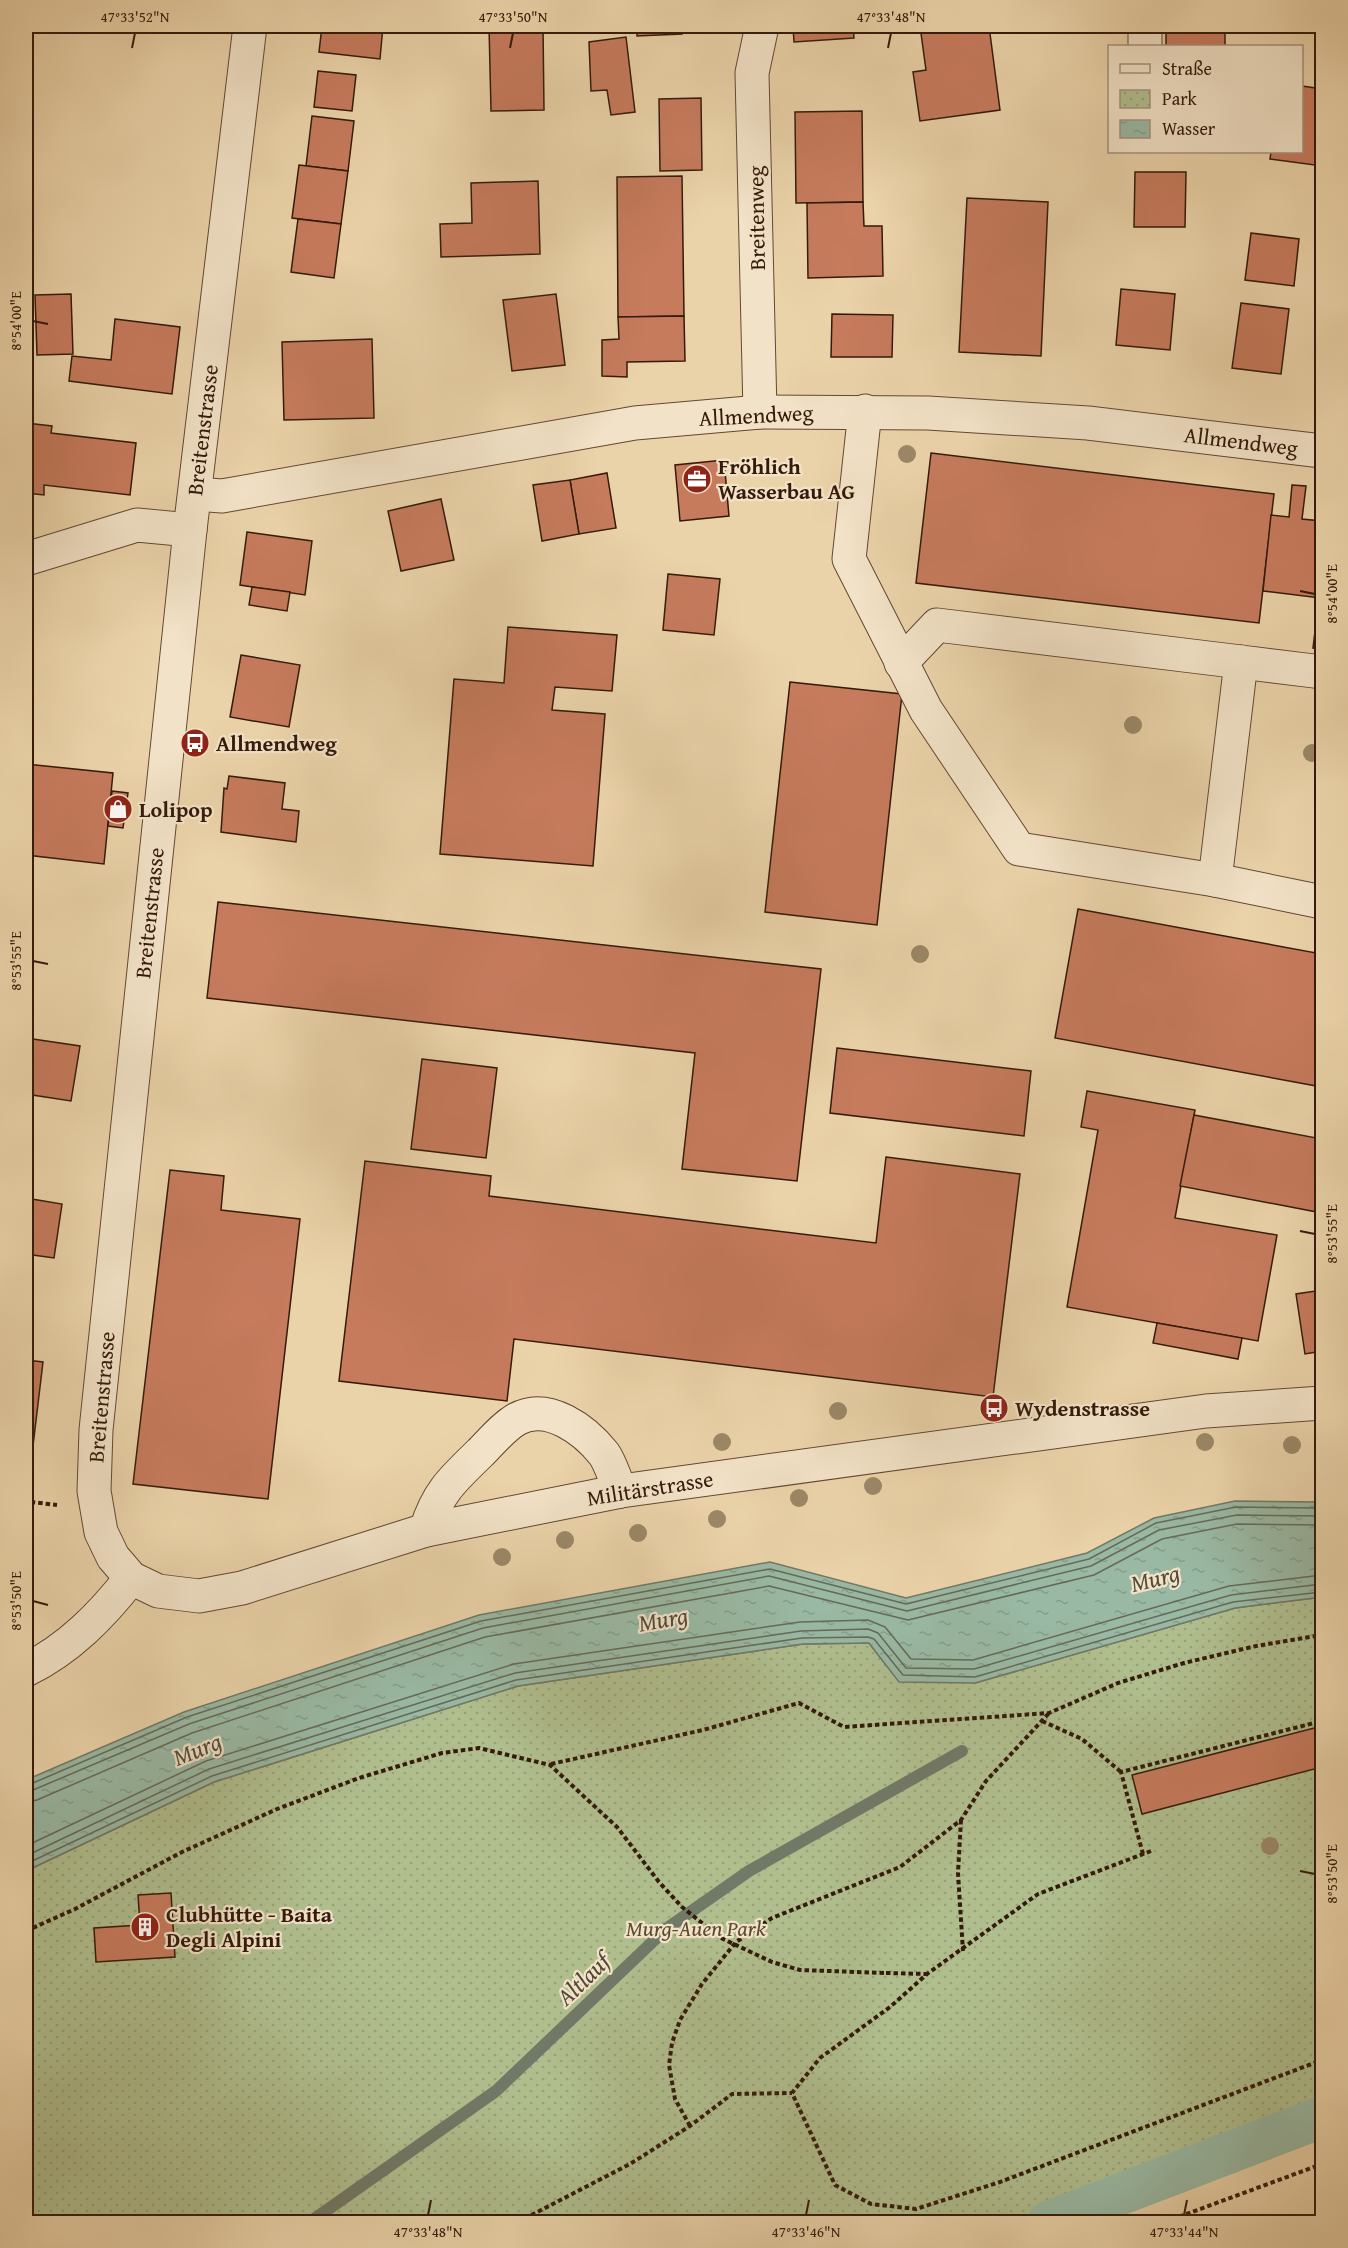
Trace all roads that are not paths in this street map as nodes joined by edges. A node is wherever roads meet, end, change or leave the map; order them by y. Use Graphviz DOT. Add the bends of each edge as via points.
graph roads {
  1 [pos="250,26"];
  2 [pos="762,26"];
  3 [pos="1145,26"];
  4 [pos="1145,45"];
  5 [pos="865,411"];
  6 [pos="760,412"];
  7 [pos="1323,451"];
  8 [pos="195,494"];
  9 [pos="190,530"];
  10 [pos="26,559"];
  11 [pos="1241,662"];
  12 [pos="902,663"];
  13 [pos="1323,672"];
  14 [pos="1215,880"];
  15 [pos="1323,902"];
  16 [pos="1323,1403"];
  17 [pos="621,1491"];
  18 [pos="426,1530"];
  19 [pos="131,1578"];
  20 [pos="26,1670"];
  1 -- 8 [label="street, Breitenstrasse"];
  2 -- 6 [label="street, Breitenweg" via="752,73"];
  3 -- 4 [label="street"];
  5 -- 6 [label="street, Allmendweg"];
  5 -- 7 [label="street, Allmendweg" via="1088,423"];
  5 -- 12 [label="street" via="849,559"];
  6 -- 8 [label="street, Allmendweg" via="635,423 222,496"];
  8 -- 9 [label="street, Breitenstrasse"];
  9 -- 10 [label="street" via="137,525"];
  9 -- 19 [label="street, Breitenstrasse" via="96,1430 94,1491 101,1532"];
  11 -- 12 [label="street" via="937,625"];
  11 -- 13 [label="street"];
  11 -- 14 [label="street"];
  12 -- 14 [label="street" via="926,710 1019,849"];
  14 -- 15 [label="street"];
  16 -- 17 [label="street, Militärstrasse" via="1206,1411"];
  17 -- 18 [label="street, Militärstrasse"];
  17 -- 18 [label="street" via="604,1454 577,1429 550,1415 534,1414 506,1427 445,1486"];
  18 -- 19 [label="street, Militärstrasse" via="243,1588 199,1596 158,1591"];
  19 -- 20 [label="street" via="107,1609 75,1638"];
}
